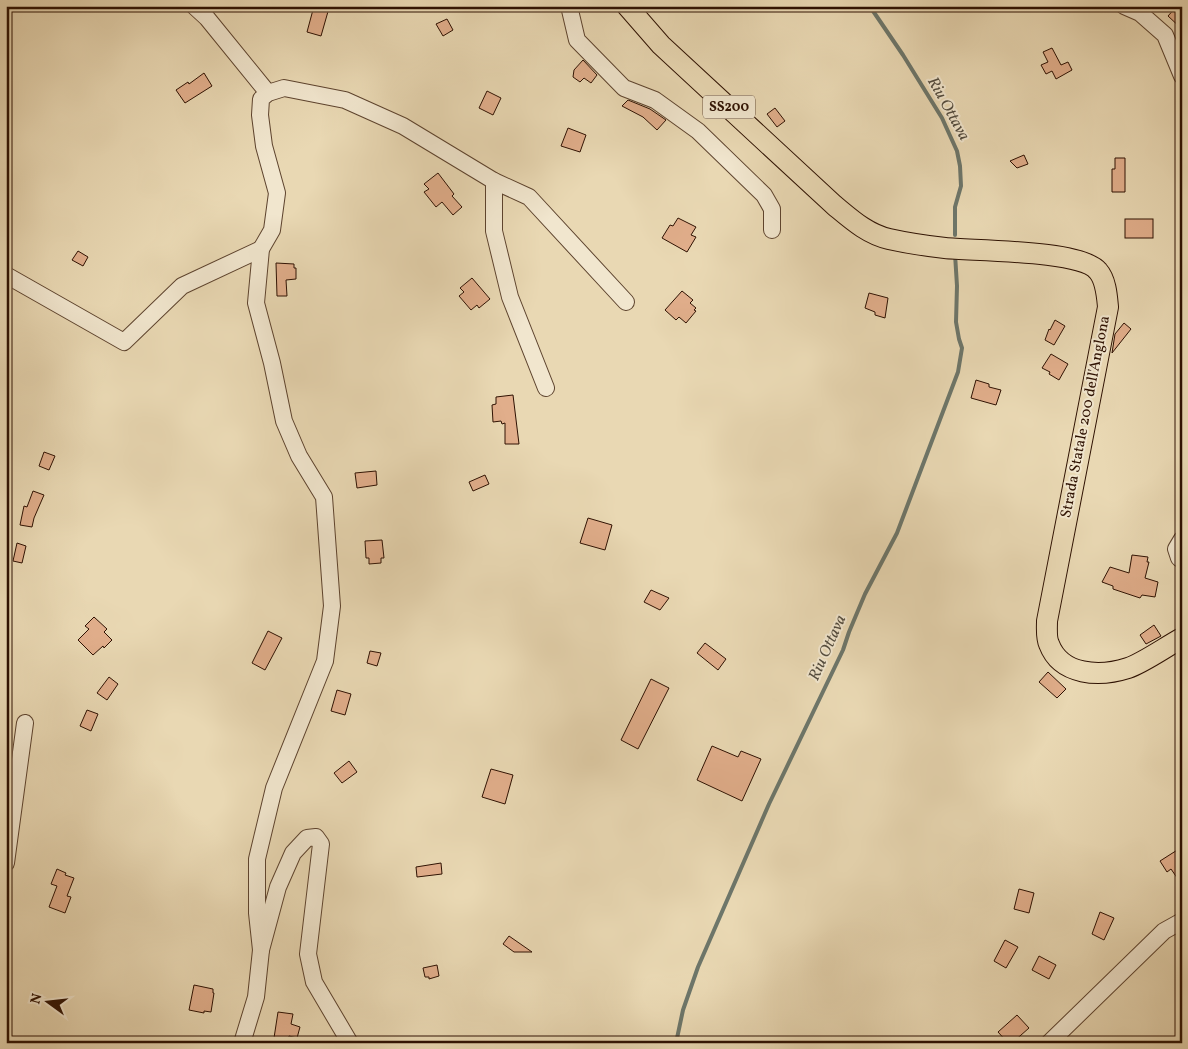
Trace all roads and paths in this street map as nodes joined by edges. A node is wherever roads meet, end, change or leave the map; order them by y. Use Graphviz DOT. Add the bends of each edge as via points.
graph roads {
  1 [pos="194,6"];
  2 [pos="569,6"];
  3 [pos="628,6"];
  4 [pos="1124,6"];
  5 [pos="1182,76"];
  6 [pos="268,93"];
  7 [pos="494,181"];
  8 [pos="772,230"];
  9 [pos="261,249"];
  10 [pos="6,275"];
  11 [pos="626,302"];
  12 [pos="546,388"];
  13 [pos="1182,540"];
  14 [pos="1182,560"];
  15 [pos="1182,638"];
  16 [pos="25,722"];
  17 [pos="6,863"];
  18 [pos="1182,921"];
  19 [pos="261,950"];
  20 [pos="242,1043"];
  21 [pos="350,1043"];
  22 [pos="1048,1043"];
  1 -- 6 [label="street"];
  2 -- 8 [label="street" via="577,40 624,88 655,100 698,131 764,195 772,209"];
  3 -- 15 [label="main road, Strada Statale 200 dell'Anglona / SS200" via="661,45 834,205 874,234 944,248 1062,256 1086,263 1098,271 1106,288 1108,307 1047,621 1048,643 1068,668 1086,673 1129,668"];
  4 -- 5 [label="street" via="1140,13 1165,35"];
  6 -- 7 [label="street" via="284,88 345,100 403,126"];
  6 -- 9 [label="street" via="261,100 260,115 276,192 272,230"];
  7 -- 11 [label="street" via="529,197"];
  7 -- 12 [label="street" via="494,231 508,288"];
  9 -- 10 [label="street" via="182,286 124,342"];
  9 -- 19 [label="street" via="256,303 284,421 299,456 324,497 332,606 325,661 274,788 257,859"];
  13 -- 14 [label="street" via="1176,549 1178,558"];
  16 -- 17 [label="street"];
  18 -- 22 [label="street" via="1164,931"];
  19 -- 20 [label="street" via="256,997"];
  19 -- 21 [label="street" via="278,887 293,853 307,838 316,837 320,844 308,954 314,982"];
}
